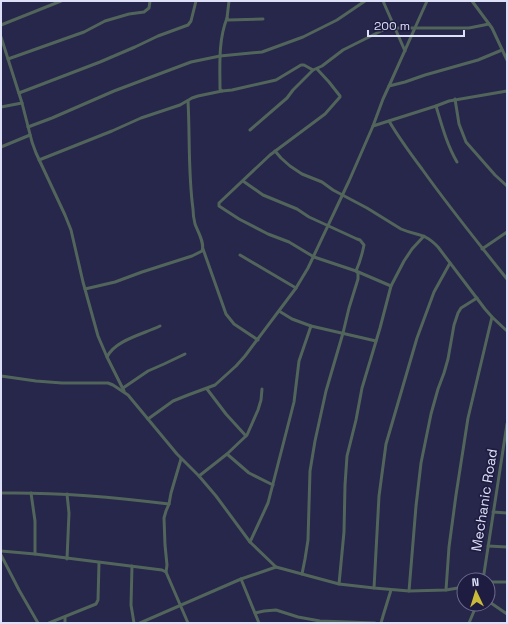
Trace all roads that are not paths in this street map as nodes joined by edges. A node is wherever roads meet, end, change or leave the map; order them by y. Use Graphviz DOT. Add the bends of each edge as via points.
graph roads {
  1 [pos="61,1"];
  2 [pos="150,1"];
  3 [pos="196,1"];
  4 [pos="229,1"];
  5 [pos="365,1"];
  6 [pos="383,1"];
  7 [pos="427,1"];
  8 [pos="472,1"];
  9 [pos="227,18"];
  10 [pos="263,19"];
  11 [pos="489,24"];
  12 [pos="1,25"];
  13 [pos="394,27"];
  14 [pos="415,28"];
  15 [pos="1,37"];
  16 [pos="502,50"];
  17 [pos="405,51"];
  18 [pos="220,56"];
  19 [pos="8,59"];
  20 [pos="507,60"];
  21 [pos="315,69"];
  22 [pos="389,86"];
  23 [pos="222,91"];
  24 [pos="507,91"];
  25 [pos="19,93"];
  26 [pos="455,100"];
  27 [pos="188,101"];
  28 [pos="22,103"];
  29 [pos="436,106"];
  30 [pos="1,107"];
  31 [pos="389,121"];
  32 [pos="373,126"];
  33 [pos="28,127"];
  34 [pos="250,130"];
  35 [pos="30,135"];
  36 [pos="1,147"];
  37 [pos="275,151"];
  38 [pos="39,160"];
  39 [pos="457,162"];
  40 [pos="243,181"];
  41 [pos="507,186"];
  42 [pos="342,195"];
  43 [pos="328,226"];
  44 [pos="507,232"];
  45 [pos="424,236"];
  46 [pos="203,249"];
  47 [pos="482,249"];
  48 [pos="240,255"];
  49 [pos="314,257"];
  50 [pos="450,263"];
  51 [pos="356,271"];
  52 [pos="506,277"];
  53 [pos="391,286"];
  54 [pos="296,288"];
  55 [pos="85,289"];
  56 [pos="477,298"];
  57 [pos="279,311"];
  58 [pos="492,318"];
  59 [pos="160,326"];
  60 [pos="311,326"];
  61 [pos="507,331"];
  62 [pos="343,333"];
  63 [pos="258,340"];
  64 [pos="376,341"];
  65 [pos="185,354"];
  66 [pos="107,357"];
  67 [pos="1,376"];
  68 [pos="123,388"];
  69 [pos="207,389"];
  70 [pos="262,389"];
  71 [pos="125,392"];
  72 [pos="148,419"];
  73 [pos="507,424"];
  74 [pos="246,436"];
  75 [pos="506,440"];
  76 [pos="227,454"];
  77 [pos="181,459"];
  78 [pos="199,476"];
  79 [pos="272,485"];
  80 [pos="1,493"];
  81 [pos="31,493"];
  82 [pos="67,494"];
  83 [pos="169,504"];
  84 [pos="493,512"];
  85 [pos="507,513"];
  86 [pos="250,542"];
  87 [pos="488,546"];
  88 [pos="507,547"];
  89 [pos="1,551"];
  90 [pos="35,554"];
  91 [pos="1,556"];
  92 [pos="67,559"];
  93 [pos="99,563"];
  94 [pos="132,566"];
  95 [pos="276,567"];
  96 [pos="166,572"];
  97 [pos="484,572"];
  98 [pos="302,574"];
  99 [pos="241,579"];
  100 [pos="496,582"];
  101 [pos="507,582"];
  102 [pos="339,584"];
  103 [pos="374,588"];
  104 [pos="456,588"];
  105 [pos="391,590"];
  106 [pos="446,590"];
  107 [pos="409,591"];
  108 [pos="180,605"];
  109 [pos="496,606"];
  110 [pos="255,612"];
  111 [pos="474,612"];
  112 [pos="507,614"];
  113 [pos="65,617"];
  114 [pos="147,621"];
  115 [pos="38,623"];
  116 [pos="50,623"];
  117 [pos="65,623"];
  118 [pos="134,623"];
  119 [pos="140,623"];
  120 [pos="188,623"];
  121 [pos="259,623"];
  122 [pos="375,623"];
  123 [pos="380,623"];
  124 [pos="470,623"];
  1 -- 12 [label="street"];
  2 -- 19 [label="street" via="144,12 105,20 84,32"];
  3 -- 25 [label="street" via="188,24"];
  4 -- 9 [label="street"];
  5 -- 18 [label="street" via="337,20 303,37 262,52"];
  6 -- 13 [label="street"];
  7 -- 14 [label="street"];
  8 -- 11 [label="street"];
  9 -- 10 [label="street"];
  9 -- 18 [label="street" via="222,31"];
  11 -- 14 [label="street" via="469,28"];
  11 -- 16 [label="street"];
  13 -- 14 [label="street"];
  13 -- 17 [label="street"];
  13 -- 21 [label="street" via="343,50"];
  14 -- 17 [label="street"];
  15 -- 19 [label="street"];
  16 -- 20 [label="street"];
  16 -- 22 [label="street" via="478,60"];
  17 -- 22 [label="street"];
  18 -- 23 [label="street"];
  18 -- 33 [label="street" via="191,62"];
  19 -- 25 [label="street"];
  21 -- 23 [label="street" via="304,64 276,80"];
  21 -- 34 [label="street"];
  21 -- 37 [label="street" via="340,97 324,114"];
  22 -- 32 [label="street"];
  23 -- 27 [label="street"];
  24 -- 26 [label="street"];
  25 -- 28 [label="street"];
  26 -- 29 [label="street"];
  26 -- 41 [label="street" via="459,124 466,142"];
  27 -- 38 [label="street"];
  27 -- 46 [label="street" via="193,209"];
  28 -- 30 [label="street"];
  28 -- 33 [label="street"];
  29 -- 31 [label="street"];
  29 -- 39 [label="street" via="447,142"];
  31 -- 32 [label="street"];
  31 -- 47 [label="street" via="397,136"];
  32 -- 42 [label="street"];
  33 -- 35 [label="street"];
  35 -- 36 [label="street"];
  35 -- 38 [label="street"];
  37 -- 40 [label="street"];
  37 -- 42 [label="street" via="302,174 322,182"];
  38 -- 55 [label="street" via="71,230"];
  40 -- 43 [label="street" via="262,195 297,209"];
  40 -- 49 [label="street" via="219,203 219,206"];
  42 -- 43 [label="street"];
  42 -- 45 [label="street" via="401,229"];
  43 -- 49 [label="street"];
  43 -- 51 [label="street" via="357,238 364,245"];
  44 -- 47 [label="street"];
  45 -- 50 [label="street" via="434,242"];
  45 -- 53 [label="street" via="404,261"];
  46 -- 55 [label="street" via="200,253 119,281"];
  46 -- 63 [label="street" via="226,314 234,324"];
  47 -- 52 [label="street"];
  48 -- 54 [label="street"];
  49 -- 51 [label="street"];
  49 -- 54 [label="street"];
  50 -- 56 [label="street"];
  50 -- 103 [label="street" via="434,292 417,338 386,444 379,496"];
  51 -- 53 [label="street"];
  51 -- 62 [label="street" via="358,279"];
  53 -- 64 [label="street"];
  54 -- 57 [label="street"];
  55 -- 66 [label="street" via="98,336"];
  56 -- 58 [label="street"];
  56 -- 107 [label="street" via="461,308 458,313 448,359 431,414 421,463"];
  57 -- 60 [label="street"];
  57 -- 63 [label="street"];
  58 -- 61 [label="street"];
  58 -- 106 [label="street" via="468,418 449,547"];
  59 -- 66 [label="street" via="130,339 110,351"];
  60 -- 62 [label="street"];
  60 -- 79 [label="street" via="299,360 294,402"];
  62 -- 64 [label="street"];
  62 -- 98 [label="street" via="326,390 313,452 308,540"];
  63 -- 69 [label="street" via="236,366"];
  64 -- 102 [label="street" via="362,388 347,456"];
  65 -- 68 [label="street" via="148,370"];
  66 -- 68 [label="street"];
  67 -- 71 [label="street" via="62,384 108,384"];
  68 -- 71 [label="street"];
  69 -- 72 [label="street" via="173,401"];
  69 -- 74 [label="street"];
  70 -- 74 [label="street" via="258,410"];
  71 -- 72 [label="street"];
  72 -- 77 [label="street"];
  73 -- 75 [label="street, Mechanic Road"];
  74 -- 76 [label="street"];
  75 -- 84 [label="street, Mechanic Road"];
  76 -- 78 [label="street"];
  76 -- 79 [label="street" via="249,473"];
  77 -- 78 [label="street"];
  77 -- 83 [label="street"];
  78 -- 86 [label="street"];
  79 -- 86 [label="street" via="268,503"];
  80 -- 81 [label="street"];
  81 -- 82 [label="street"];
  81 -- 90 [label="street" via="35,521"];
  82 -- 83 [label="street"];
  82 -- 92 [label="street"];
  83 -- 96 [label="street" via="164,518"];
  84 -- 85 [label="street"];
  84 -- 87 [label="street, Mechanic Road"];
  86 -- 95 [label="street"];
  87 -- 88 [label="street"];
  87 -- 97 [label="street, Mechanic Road"];
  89 -- 90 [label="street"];
  90 -- 92 [label="street"];
  91 -- 115 [label="street"];
  92 -- 93 [label="street"];
  93 -- 94 [label="street"];
  93 -- 113 [label="street" via="98,602"];
  94 -- 96 [label="street"];
  94 -- 118 [label="street" via="131,605"];
  95 -- 98 [label="street"];
  95 -- 99 [label="street"];
  96 -- 108 [label="street"];
  98 -- 102 [label="street"];
  99 -- 108 [label="street"];
  99 -- 110 [label="street"];
  100 -- 101 [label="street"];
  102 -- 103 [label="street"];
  103 -- 105 [label="street"];
  104 -- 106 [label="street"];
  105 -- 107 [label="street"];
  105 -- 123 [label="street"];
  106 -- 107 [label="street"];
  108 -- 114 [label="street"];
  108 -- 120 [label="street"];
  109 -- 112 [label="street"];
  110 -- 121 [label="street"];
  110 -- 122 [label="street" via="276,610 320,621"];
  111 -- 124 [label="street"];
  113 -- 116 [label="street"];
  113 -- 117 [label="street"];
  114 -- 119 [label="street"];
}
